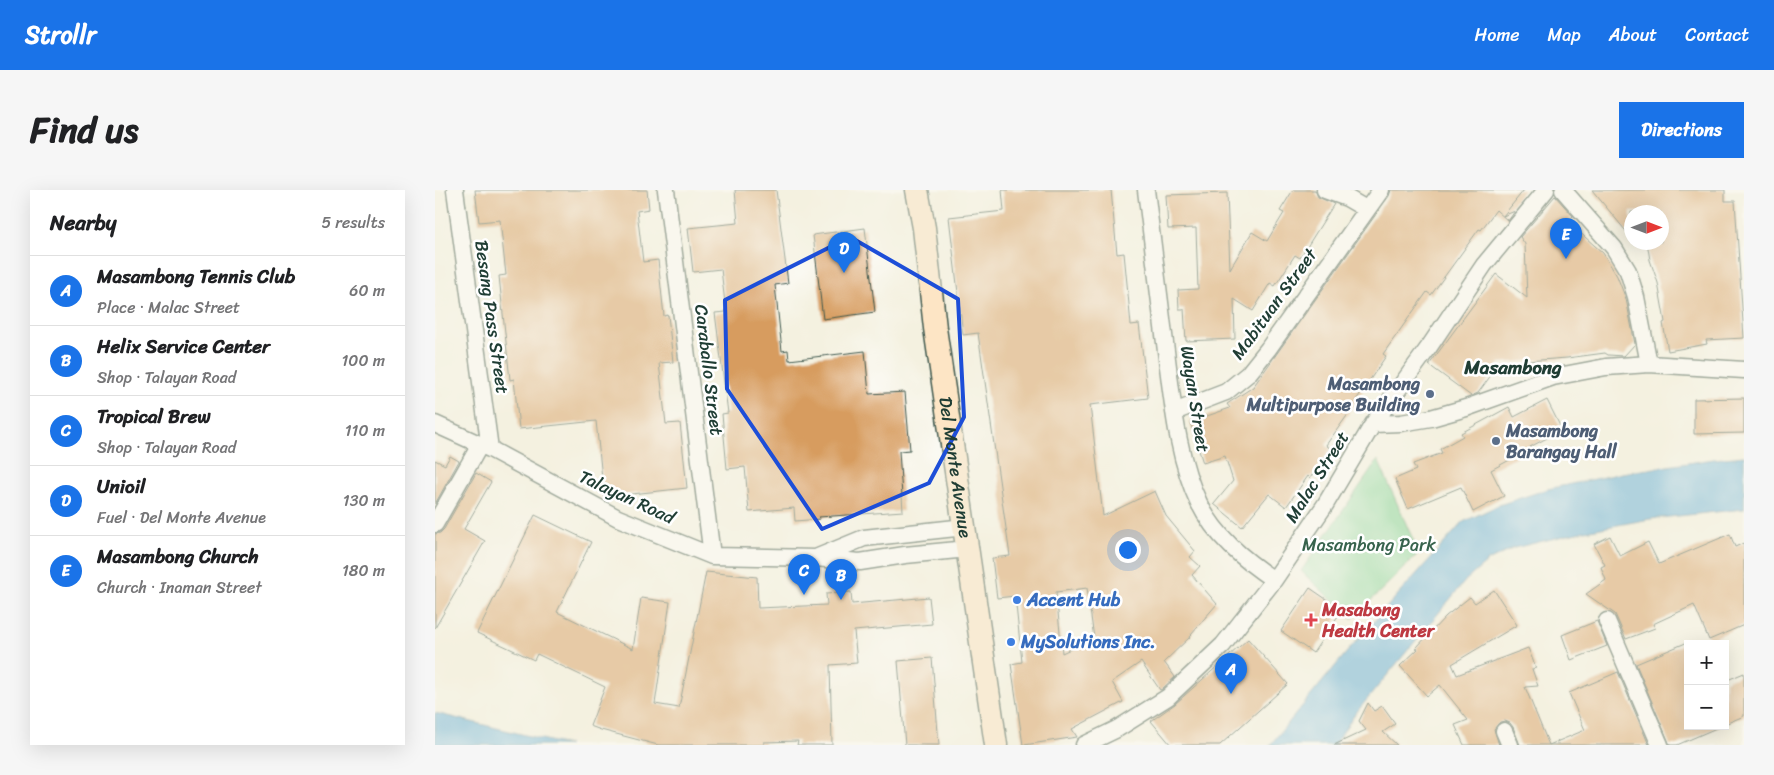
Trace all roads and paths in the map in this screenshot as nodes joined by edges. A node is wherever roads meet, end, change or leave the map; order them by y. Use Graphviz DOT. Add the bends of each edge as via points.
graph roads {
  1 [pos="455,190"];
  2 [pos="666,190"];
  3 [pos="917,190"];
  4 [pos="1146,190"];
  5 [pos="1325,190"];
  6 [pos="1381,190"];
  7 [pos="1546,190"];
  8 [pos="1563,190"];
  9 [pos="1366,209"];
  10 [pos="1649,364"];
  11 [pos="1744,370"];
  12 [pos="1174,412"];
  13 [pos="435,424"];
  14 [pos="1373,424"];
  15 [pos="485,447"];
  16 [pos="435,524"];
  17 [pos="965,527"];
  18 [pos="968,549"];
  19 [pos="712,556"];
  20 [pos="815,558"];
  21 [pos="1275,580"];
  22 [pos="1607,621"];
  23 [pos="997,745"];
  24 [pos="1084,745"];
  25 [pos="1660,745"];
  1 -- 15 [label="street, Besang Pass Street"];
  2 -- 19 [label="street, Caraballo Street"];
  3 -- 17 [label="main road, Del Monte Avenue"];
  4 -- 12 [label="street, Wayan Street"];
  5 -- 9 [label="street"];
  6 -- 9 [label="street, Mabituan Street"];
  7 -- 14 [label="street, Malac Street" via="1484,266"];
  8 -- 10 [label="street" via="1613,248 1628,271"];
  9 -- 12 [label="street, Mabituan Street" via="1248,374 1226,392"];
  10 -- 11 [label="street"];
  10 -- 14 [label="street" via="1606,367 1553,377 1431,418"];
  12 -- 21 [label="street, Wayan Street" via="1186,468 1199,503 1220,536"];
  13 -- 15 [label="street, Talayan Road"];
  14 -- 21 [label="street, Malac Street"];
  15 -- 16 [label="street"];
  15 -- 19 [label="street, Talayan Road" via="618,518"];
  17 -- 18 [label="main road, Del Monte Avenue"];
  17 -- 20 [label="street, Talayan Road" via="865,538"];
  18 -- 20 [label="street, Talayan Road" via="865,561"];
  18 -- 23 [label="main road, Del Monte Avenue"];
  19 -- 20 [label="street, Talayan Road"];
  21 -- 24 [label="street, Malac Street" via="1223,645 1168,697"];
  22 -- 25 [label="street"];
}
